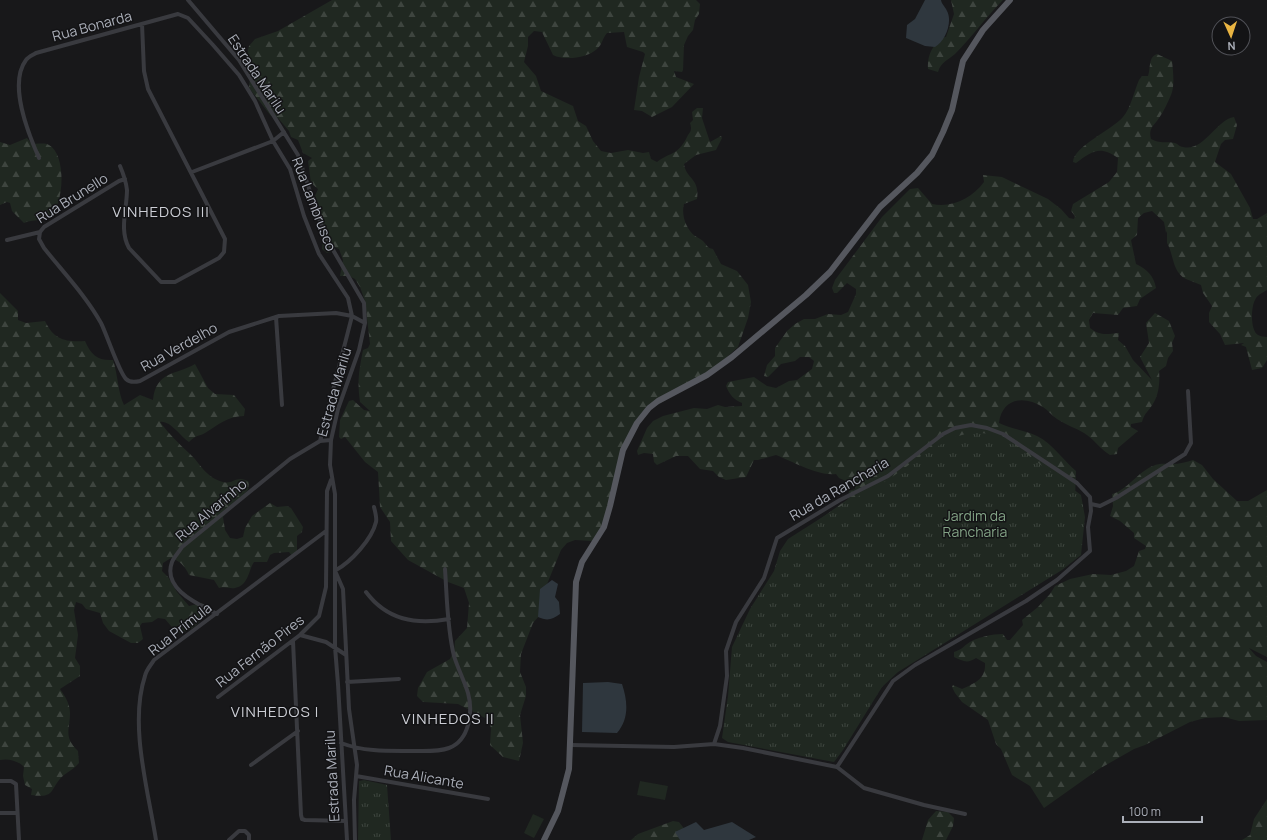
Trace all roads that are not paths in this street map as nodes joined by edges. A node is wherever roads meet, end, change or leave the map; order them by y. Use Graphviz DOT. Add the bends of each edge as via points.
graph roads {
  1 [pos="188,0"];
  2 [pos="1010,0"];
  3 [pos="142,24"];
  4 [pos="284,132"];
  5 [pos="273,141"];
  6 [pos="40,158"];
  7 [pos="120,166"];
  8 [pos="192,172"];
  9 [pos="125,179"];
  10 [pos="40,232"];
  11 [pos="7,240"];
  12 [pos="352,316"];
  13 [pos="276,317"];
  14 [pos="365,323"];
  15 [pos="1188,391"];
  16 [pos="282,405"];
  17 [pos="331,440"];
  18 [pos="320,441"];
  19 [pos="332,480"];
  20 [pos="1091,504"];
  21 [pos="374,507"];
  22 [pos="326,531"];
  23 [pos="445,569"];
  24 [pos="336,571"];
  25 [pos="366,592"];
  26 [pos="216,614"];
  27 [pos="449,619"];
  28 [pos="300,636"];
  29 [pos="293,641"];
  30 [pos="335,647"];
  31 [pos="346,655"];
  32 [pos="399,679"];
  33 [pos="347,682"];
  34 [pos="218,697"];
  35 [pos="298,731"];
  36 [pos="341,743"];
  37 [pos="714,744"];
  38 [pos="571,745"];
  39 [pos="356,749"];
  40 [pos="251,765"];
  41 [pos="837,767"];
  42 [pos="356,776"];
  43 [pos="0,781"];
  44 [pos="488,799"];
  45 [pos="0,813"];
  46 [pos="17,813"];
  47 [pos="965,814"];
  48 [pos="346,821"];
  49 [pos="20,840"];
  50 [pos="156,840"];
  51 [pos="228,840"];
  52 [pos="249,840"];
  53 [pos="347,840"];
  54 [pos="355,840"];
  55 [pos="544,840"];
  1 -- 4 [label="street, Estrada Marilu" via="239,60"];
  2 -- 38 [label="main road" via="983,30 963,61 948,120 938,144 925,164 883,204 815,288 707,375 649,408 632,431 618,463 605,522 582,562 576,582 571,671"];
  3 -- 5 [label="street, Rua Bonarda" via="178,14 188,18 239,75 255,101"];
  3 -- 6 [label="street, Rua Bonarda" via="36,53 27,59 20,79 20,103 30,137"];
  3 -- 8 [label="street" via="144,70 148,89"];
  4 -- 5 [label="street"];
  4 -- 14 [label="street, Estrada Marilu" via="298,155 328,243 364,303"];
  5 -- 8 [label="street"];
  5 -- 12 [label="street, Rua Lambrusco" via="290,169 319,254 348,298"];
  7 -- 9 [label="street"];
  8 -- 9 [label="street" via="225,239 226,246 219,258 175,282 161,282 126,242"];
  9 -- 10 [label="street, Rua Brunello" via="44,227"];
  10 -- 11 [label="street, Rua Brunello"];
  10 -- 13 [label="street, Rua Verdelho" via="39,239 44,248 100,322 121,370 130,381 140,381 229,332"];
  12 -- 13 [label="street, Rua Verdelho" via="336,313"];
  12 -- 14 [label="street, Rua Verdelho"];
  12 -- 18 [label="street, Rua Lambrusco"];
  13 -- 16 [label="street"];
  14 -- 17 [label="street, Estrada Marilu" via="338,408"];
  15 -- 20 [label="street" via="1191,443 1185,454 1116,498 1100,506"];
  17 -- 18 [label="street, Rua Alvarinho"];
  17 -- 19 [label="street, Estrada Marilu"];
  18 -- 26 [label="street, Rua Alvarinho" via="290,459 210,524 182,547 172,562 170,573 174,585"];
  19 -- 22 [label="street, Rua Fernão Pires" via="327,491"];
  19 -- 24 [label="street, Estrada Marilu" via="335,494"];
  20 -- 37 [label="street, Rua da Rancharia" via="1090,497 1077,483 1053,466 1003,434 971,425 955,428 943,434 888,476 840,500 777,538 764,578 736,622 726,651 726,683 720,726"];
  20 -- 41 [label="street" via="1088,527 1090,551 1057,580 1026,601 914,665 893,681"];
  21 -- 24 [label="street" via="377,522 360,549 348,563"];
  22 -- 26 [label="street, Rua Prímula"];
  22 -- 28 [label="street, Rua Fernão Pires" via="324,602 319,616"];
  23 -- 27 [label="street"];
  24 -- 30 [label="street, Estrada Marilu"];
  24 -- 31 [label="street" via="343,589"];
  25 -- 27 [label="street" via="383,610 408,620"];
  26 -- 50 [label="street, Rua Prímula" via="154,660 145,674 138,727"];
  27 -- 39 [label="street" via="454,655 471,708 470,719 457,744 433,751"];
  28 -- 29 [label="street, Rua Fernão Pires"];
  28 -- 30 [label="street" via="326,642"];
  29 -- 34 [label="street, Rua Fernão Pires"];
  29 -- 35 [label="street"];
  30 -- 31 [label="street"];
  30 -- 36 [label="street, Estrada Marilu"];
  31 -- 33 [label="street"];
  32 -- 33 [label="street"];
  33 -- 39 [label="street" via="348,709"];
  35 -- 40 [label="street"];
  35 -- 48 [label="street" via="302,819"];
  36 -- 39 [label="street"];
  36 -- 48 [label="street, Estrada Marilu"];
  37 -- 38 [label="street" via="674,747"];
  37 -- 41 [label="street"];
  38 -- 55 [label="main road" via="565,790"];
  39 -- 42 [label="street"];
  41 -- 47 [label="street" via="864,788"];
  42 -- 44 [label="street, Rua Alicante"];
  42 -- 54 [label="street"];
  43 -- 46 [label="street" via="11,781 16,784"];
  45 -- 46 [label="street"];
  46 -- 49 [label="street"];
  48 -- 53 [label="street, Estrada Marilu"];
  51 -- 52 [label="street" via="239,831 245,831 249,835"];
}
